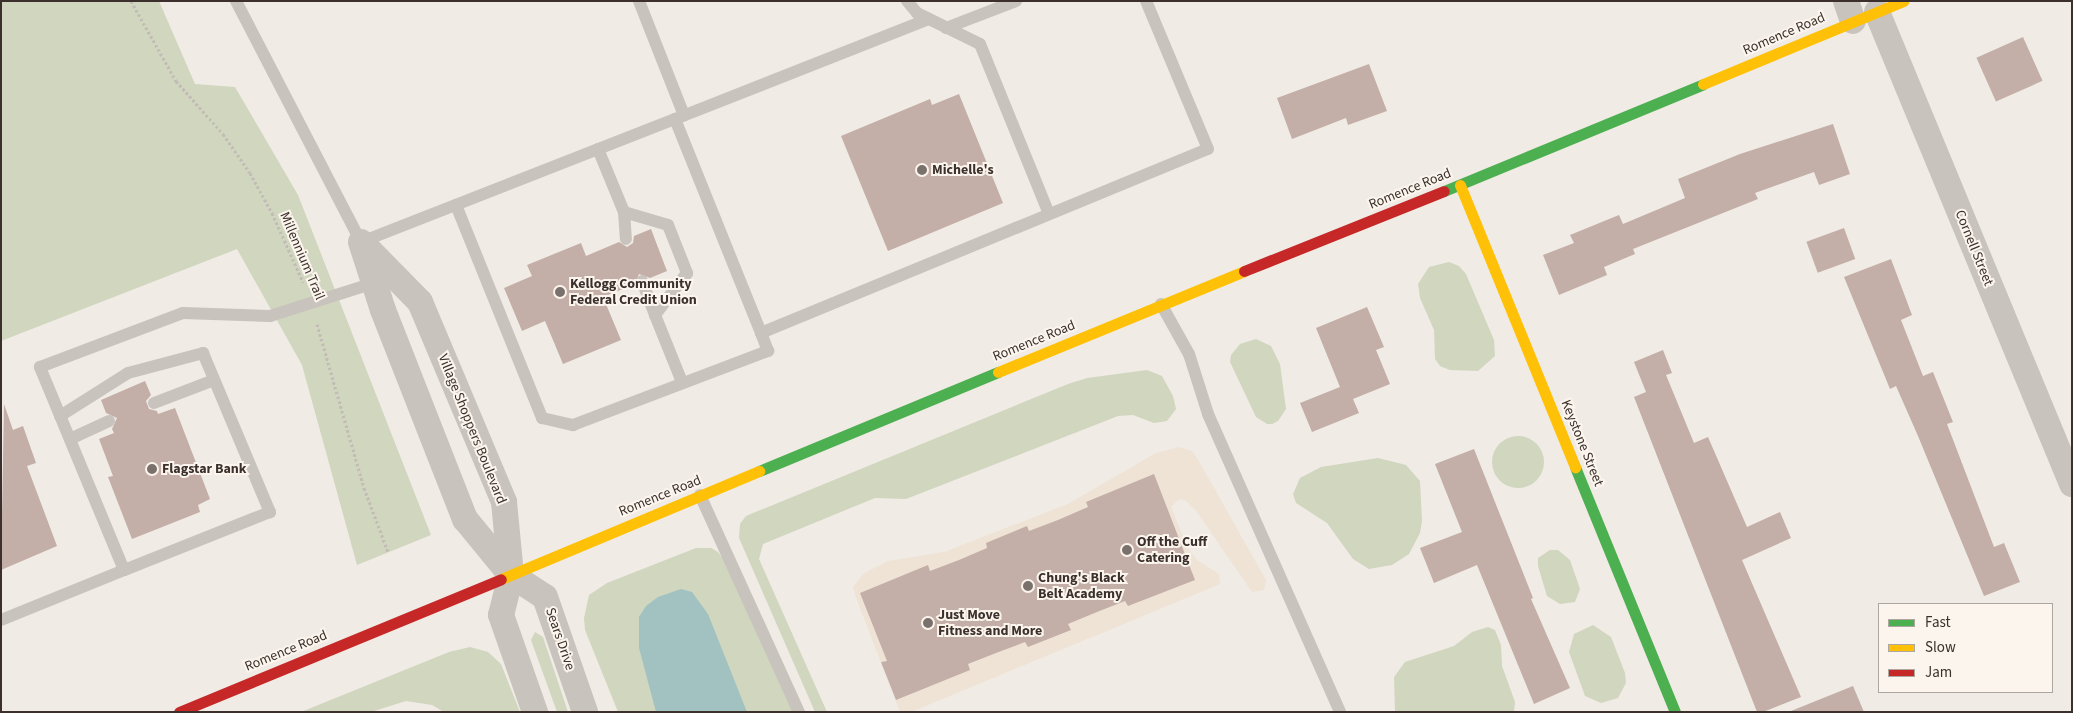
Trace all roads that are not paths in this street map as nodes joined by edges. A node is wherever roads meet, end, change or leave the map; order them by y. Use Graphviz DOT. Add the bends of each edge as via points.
graph roads {
  1 [pos="639,1"];
  2 [pos="907,1"];
  3 [pos="1016,1"];
  4 [pos="1146,1"];
  5 [pos="241,3"];
  6 [pos="1877,7"];
  7 [pos="929,19"];
  8 [pos="946,28"];
  9 [pos="679,117"];
  10 [pos="598,149"];
  11 [pos="1460,185"];
  12 [pos="456,205"];
  13 [pos="624,212"];
  14 [pos="1048,214"];
  15 [pos="626,239"];
  16 [pos="360,242"];
  17 [pos="642,281"];
  18 [pos="374,283"];
  19 [pos="1161,304"];
  20 [pos="655,315"];
  21 [pos="761,333"];
  22 [pos="214,380"];
  23 [pos="682,382"];
  24 [pos="154,403"];
  25 [pos="60,416"];
  26 [pos="109,421"];
  27 [pos="70,439"];
  28 [pos="2072,484"];
  29 [pos="700,495"];
  30 [pos="124,570"];
  31 [pos="511,575"];
  32 [pos="1,620"];
  33 [pos="178,712"];
  34 [pos="535,712"];
  35 [pos="585,712"];
  36 [pos="799,712"];
  37 [pos="1340,712"];
  38 [pos="1675,712"];
  1 -- 9 [label="lane"];
  2 -- 7 [label="lane"];
  3 -- 8 [label="lane"];
  4 -- 14 [label="lane" via="1208,149"];
  5 -- 16 [label="lane"];
  6 -- 11 [label="street, Romence Road"];
  6 -- 28 [label="street, Cornell Street"];
  7 -- 8 [label="lane"];
  7 -- 9 [label="lane"];
  8 -- 14 [label="lane" via="980,44"];
  9 -- 10 [label="lane"];
  9 -- 21 [label="lane"];
  10 -- 12 [label="lane"];
  10 -- 13 [label="lane"];
  11 -- 19 [label="street, Romence Road"];
  11 -- 38 [label="street, Keystone Street"];
  12 -- 16 [label="lane"];
  12 -- 23 [label="lane" via="542,418 573,425"];
  13 -- 15 [label="lane"];
  13 -- 20 [label="lane" via="668,225 687,273"];
  14 -- 21 [label="lane"];
  16 -- 18 [label="street"];
  16 -- 31 [label="street, Village Shoppers Boulevard" via="420,302 504,502"];
  17 -- 20 [label="lane"];
  18 -- 25 [label="lane" via="270,316 183,313 40,367"];
  18 -- 31 [label="street" via="465,519"];
  19 -- 29 [label="street, Romence Road"];
  19 -- 37 [label="lane" via="1189,354 1208,414"];
  20 -- 23 [label="lane"];
  21 -- 23 [label="lane" via="768,351"];
  22 -- 24 [label="lane"];
  22 -- 25 [label="lane" via="202,353 128,373"];
  22 -- 30 [label="lane" via="270,512"];
  25 -- 27 [label="lane"];
  26 -- 27 [label="lane"];
  27 -- 30 [label="lane"];
  29 -- 31 [label="street, Romence Road"];
  29 -- 36 [label="lane"];
  30 -- 32 [label="lane"];
  31 -- 33 [label="street, Romence Road"];
  31 -- 34 [label="street" via="501,615"];
  31 -- 35 [label="street, Sears Drive" via="545,597"];
}
